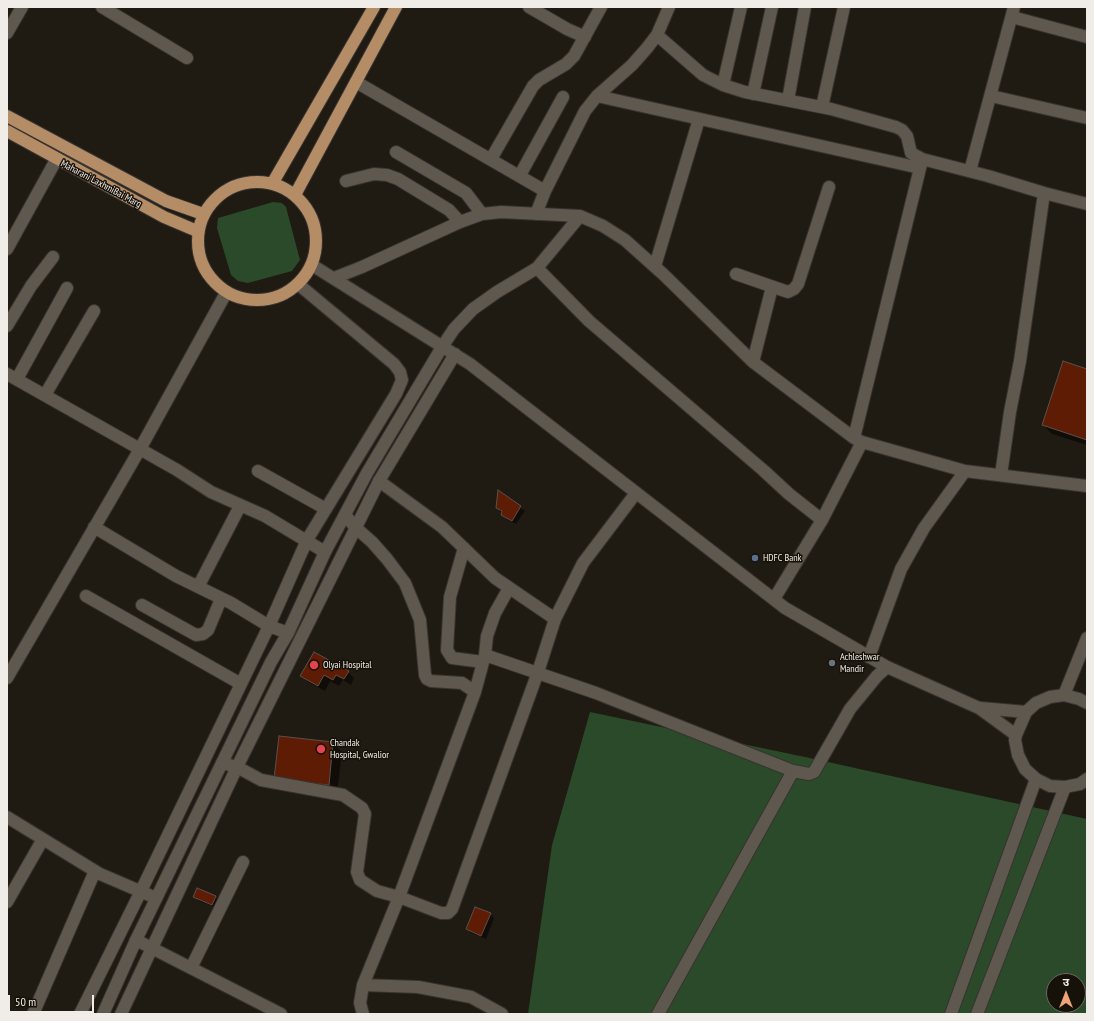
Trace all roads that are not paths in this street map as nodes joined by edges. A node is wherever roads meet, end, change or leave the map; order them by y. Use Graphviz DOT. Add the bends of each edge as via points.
graph roads {
  1 [pos="22,7"];
  2 [pos="102,7"];
  3 [pos="374,7"];
  4 [pos="396,7"];
  5 [pos="529,7"];
  6 [pos="601,7"];
  7 [pos="669,7"];
  8 [pos="741,7"];
  9 [pos="772,7"];
  10 [pos="805,7"];
  11 [pos="844,7"];
  12 [pos="1013,12"];
  13 [pos="7,33"];
  14 [pos="657,34"];
  15 [pos="584,37"];
  16 [pos="1087,37"];
  17 [pos="187,58"];
  18 [pos="356,82"];
  19 [pos="723,85"];
  20 [pos="753,94"];
  21 [pos="597,96"];
  22 [pos="991,96"];
  23 [pos="563,97"];
  24 [pos="788,100"];
  25 [pos="822,107"];
  26 [pos="7,116"];
  27 [pos="1087,118"];
  28 [pos="699,119"];
  29 [pos="7,131"];
  30 [pos="396,152"];
  31 [pos="491,159"];
  32 [pos="56,160"];
  33 [pos="921,164"];
  34 [pos="970,171"];
  35 [pos="520,175"];
  36 [pos="346,181"];
  37 [pos="272,184"];
  38 [pos="829,187"];
  39 [pos="545,191"];
  40 [pos="1044,193"];
  41 [pos="295,195"];
  42 [pos="1087,204"];
  43 [pos="203,214"];
  44 [pos="482,214"];
  45 [pos="536,214"];
  46 [pos="580,216"];
  47 [pos="460,222"];
  48 [pos="197,231"];
  49 [pos="7,249"];
  50 [pos="52,257"];
  51 [pos="312,265"];
  52 [pos="655,266"];
  53 [pos="537,268"];
  54 [pos="736,274"];
  55 [pos="334,278"];
  56 [pos="298,284"];
  57 [pos="772,287"];
  58 [pos="67,288"];
  59 [pos="226,293"];
  60 [pos="94,311"];
  61 [pos="7,326"];
  62 [pos="442,347"];
  63 [pos="455,354"];
  64 [pos="754,362"];
  65 [pos="12,376"];
  66 [pos="45,395"];
  67 [pos="858,440"];
  68 [pos="140,449"];
  69 [pos="258,471"];
  70 [pos="965,471"];
  71 [pos="1001,475"];
  72 [pos="379,481"];
  73 [pos="1087,486"];
  74 [pos="636,493"];
  75 [pos="240,506"];
  76 [pos="326,509"];
  77 [pos="345,515"];
  78 [pos="822,520"];
  79 [pos="94,527"];
  80 [pos="356,528"];
  81 [pos="307,540"];
  82 [pos="464,548"];
  83 [pos="326,552"];
  84 [pos="198,587"];
  85 [pos="509,588"];
  86 [pos="86,596"];
  87 [pos="222,599"];
  88 [pos="774,600"];
  89 [pos="142,605"];
  90 [pos="555,619"];
  91 [pos="269,626"];
  92 [pos="288,633"];
  93 [pos="1087,638"];
  94 [pos="870,657"];
  95 [pos="484,659"];
  96 [pos="887,667"];
  97 [pos="8,672"];
  98 [pos="538,672"];
  99 [pos="241,684"];
  100 [pos="475,692"];
  101 [pos="1064,696"];
  102 [pos="1087,703"];
  103 [pos="979,708"];
  104 [pos="1026,712"];
  105 [pos="1016,735"];
  106 [pos="222,763"];
  107 [pos="237,767"];
  108 [pos="793,771"];
  109 [pos="1036,779"];
  110 [pos="1087,779"];
  111 [pos="1065,787"];
  112 [pos="7,817"];
  113 [pos="43,839"];
  114 [pos="243,862"];
  115 [pos="95,871"];
  116 [pos="141,891"];
  117 [pos="8,897"];
  118 [pos="399,897"];
  119 [pos="156,898"];
  120 [pos="136,940"];
  121 [pos="153,948"];
  122 [pos="191,968"];
  123 [pos="363,986"];
  124 [pos="33,1014"];
  125 [pos="80,1014"];
  126 [pos="103,1014"];
  127 [pos="121,1014"];
  128 [pos="282,1014"];
  129 [pos="363,1014"];
  130 [pos="502,1014"];
  131 [pos="658,1014"];
  132 [pos="950,1014"];
  133 [pos="977,1014"];
  1 -- 13 [label="street"];
  2 -- 17 [label="street"];
  3 -- 37 [label="main road"];
  4 -- 18 [label="main road"];
  5 -- 15 [label="street"];
  6 -- 15 [label="street"];
  7 -- 14 [label="street"];
  8 -- 19 [label="street"];
  9 -- 20 [label="street"];
  10 -- 24 [label="street"];
  11 -- 25 [label="street"];
  12 -- 16 [label="street"];
  12 -- 22 [label="street"];
  14 -- 19 [label="street" via="703,75"];
  14 -- 21 [label="street" via="632,65"];
  15 -- 31 [label="street" via="574,56 566,64 533,86"];
  18 -- 31 [label="street"];
  18 -- 41 [label="main road"];
  19 -- 20 [label="street"];
  20 -- 24 [label="street"];
  21 -- 28 [label="street"];
  21 -- 39 [label="street" via="585,111"];
  22 -- 27 [label="street"];
  22 -- 34 [label="street"];
  23 -- 35 [label="street"];
  24 -- 25 [label="street"];
  25 -- 33 [label="street" via="902,130 907,136 911,153"];
  26 -- 43 [label="main road" via="166,201"];
  28 -- 33 [label="street"];
  28 -- 52 [label="street"];
  29 -- 32 [label="main road, Maharani LaxhmiBai Marg"];
  30 -- 44 [label="street" via="466,193"];
  31 -- 35 [label="street"];
  32 -- 48 [label="main road, Maharani LaxhmiBai Marg" via="164,217"];
  32 -- 49 [label="street"];
  33 -- 34 [label="street"];
  33 -- 67 [label="street"];
  34 -- 40 [label="street"];
  35 -- 39 [label="street"];
  36 -- 47 [label="street" via="374,174 387,175 449,210"];
  37 -- 41 [label="main road"];
  37 -- 43 [label="main road" via="256,181 225,190 212,201"];
  38 -- 57 [label="street" via="798,284 788,292"];
  39 -- 45 [label="street"];
  40 -- 42 [label="street"];
  40 -- 71 [label="street"];
  41 -- 51 [label="main road" via="308,211 316,229 316,250"];
  43 -- 48 [label="main road"];
  44 -- 45 [label="street"];
  44 -- 47 [label="street"];
  45 -- 46 [label="street"];
  46 -- 52 [label="street" via="625,240"];
  46 -- 53 [label="street"];
  47 -- 55 [label="street"];
  48 -- 59 [label="main road" via="197,249 202,266 212,281"];
  50 -- 61 [label="street" via="30,286"];
  51 -- 55 [label="street"];
  51 -- 56 [label="main road"];
  52 -- 64 [label="street"];
  53 -- 62 [label="street" via="473,309 454,329"];
  53 -- 78 [label="street" via="589,320"];
  54 -- 57 [label="street"];
  55 -- 62 [label="street"];
  56 -- 59 [label="main road" via="282,295 264,300 244,300"];
  56 -- 76 [label="street" via="394,364 402,380"];
  57 -- 64 [label="street"];
  58 -- 65 [label="street"];
  59 -- 68 [label="street"];
  60 -- 66 [label="street"];
  62 -- 63 [label="street"];
  62 -- 77 [label="street"];
  63 -- 72 [label="street"];
  63 -- 74 [label="street"];
  64 -- 67 [label="street"];
  65 -- 66 [label="street"];
  66 -- 68 [label="street"];
  67 -- 70 [label="street"];
  67 -- 78 [label="street"];
  68 -- 75 [label="street" via="211,492"];
  68 -- 79 [label="street"];
  69 -- 76 [label="street"];
  70 -- 71 [label="street"];
  70 -- 94 [label="street" via="924,528 902,569"];
  71 -- 73 [label="street"];
  72 -- 80 [label="street"];
  72 -- 82 [label="street" via="442,527"];
  74 -- 88 [label="street"];
  74 -- 90 [label="street" via="583,563"];
  75 -- 81 [label="street" via="265,516"];
  75 -- 84 [label="street"];
  76 -- 81 [label="street"];
  77 -- 80 [label="street"];
  77 -- 83 [label="street"];
  78 -- 88 [label="street"];
  79 -- 84 [label="street"];
  79 -- 97 [label="street"];
  80 -- 100 [label="street" via="372,542 405,583 420,620 427,678 431,681 462,683"];
  80 -- 107 [label="street"];
  81 -- 83 [label="street"];
  81 -- 91 [label="street"];
  82 -- 85 [label="street"];
  82 -- 95 [label="street" via="450,597 447,650 452,658"];
  83 -- 92 [label="street"];
  84 -- 87 [label="street"];
  85 -- 90 [label="street"];
  85 -- 95 [label="street" via="495,613 487,636"];
  86 -- 99 [label="street"];
  87 -- 89 [label="street" via="208,630 203,634 196,634"];
  87 -- 91 [label="street"];
  88 -- 94 [label="street"];
  90 -- 98 [label="street"];
  91 -- 92 [label="street"];
  91 -- 99 [label="street"];
  92 -- 106 [label="street" via="271,662"];
  93 -- 101 [label="street"];
  94 -- 96 [label="street"];
  95 -- 98 [label="street"];
  95 -- 100 [label="street"];
  96 -- 103 [label="street"];
  96 -- 108 [label="street" via="850,709 814,772 809,774"];
  98 -- 108 [label="street"];
  98 -- 118 [label="street" via="452,909 448,913 441,913"];
  99 -- 116 [label="street"];
  100 -- 118 [label="street"];
  101 -- 102 [label="street" via="1079,698"];
  101 -- 104 [label="street" via="1050,697 1036,703"];
  103 -- 104 [label="street"];
  103 -- 105 [label="street"];
  104 -- 105 [label="street"];
  105 -- 109 [label="street" via="1018,755 1024,769"];
  106 -- 107 [label="street"];
  106 -- 119 [label="street"];
  107 -- 118 [label="street" via="261,780 343,795 362,808 365,819 357,872 360,880 376,891"];
  107 -- 121 [label="street"];
  108 -- 131 [label="street"];
  109 -- 111 [label="street" via="1050,786"];
  109 -- 132 [label="street"];
  110 -- 111 [label="street" via="1080,784"];
  111 -- 133 [label="street"];
  112 -- 113 [label="street"];
  113 -- 115 [label="street"];
  113 -- 117 [label="street"];
  114 -- 122 [label="street"];
  115 -- 116 [label="street"];
  115 -- 124 [label="street"];
  116 -- 119 [label="street"];
  116 -- 125 [label="street"];
  118 -- 123 [label="street"];
  119 -- 120 [label="street"];
  120 -- 121 [label="street"];
  120 -- 126 [label="street"];
  121 -- 122 [label="street"];
  121 -- 127 [label="street"];
  122 -- 128 [label="street"];
  123 -- 129 [label="street" via="360,1003"];
  123 -- 130 [label="street" via="418,987 471,997"];
}
